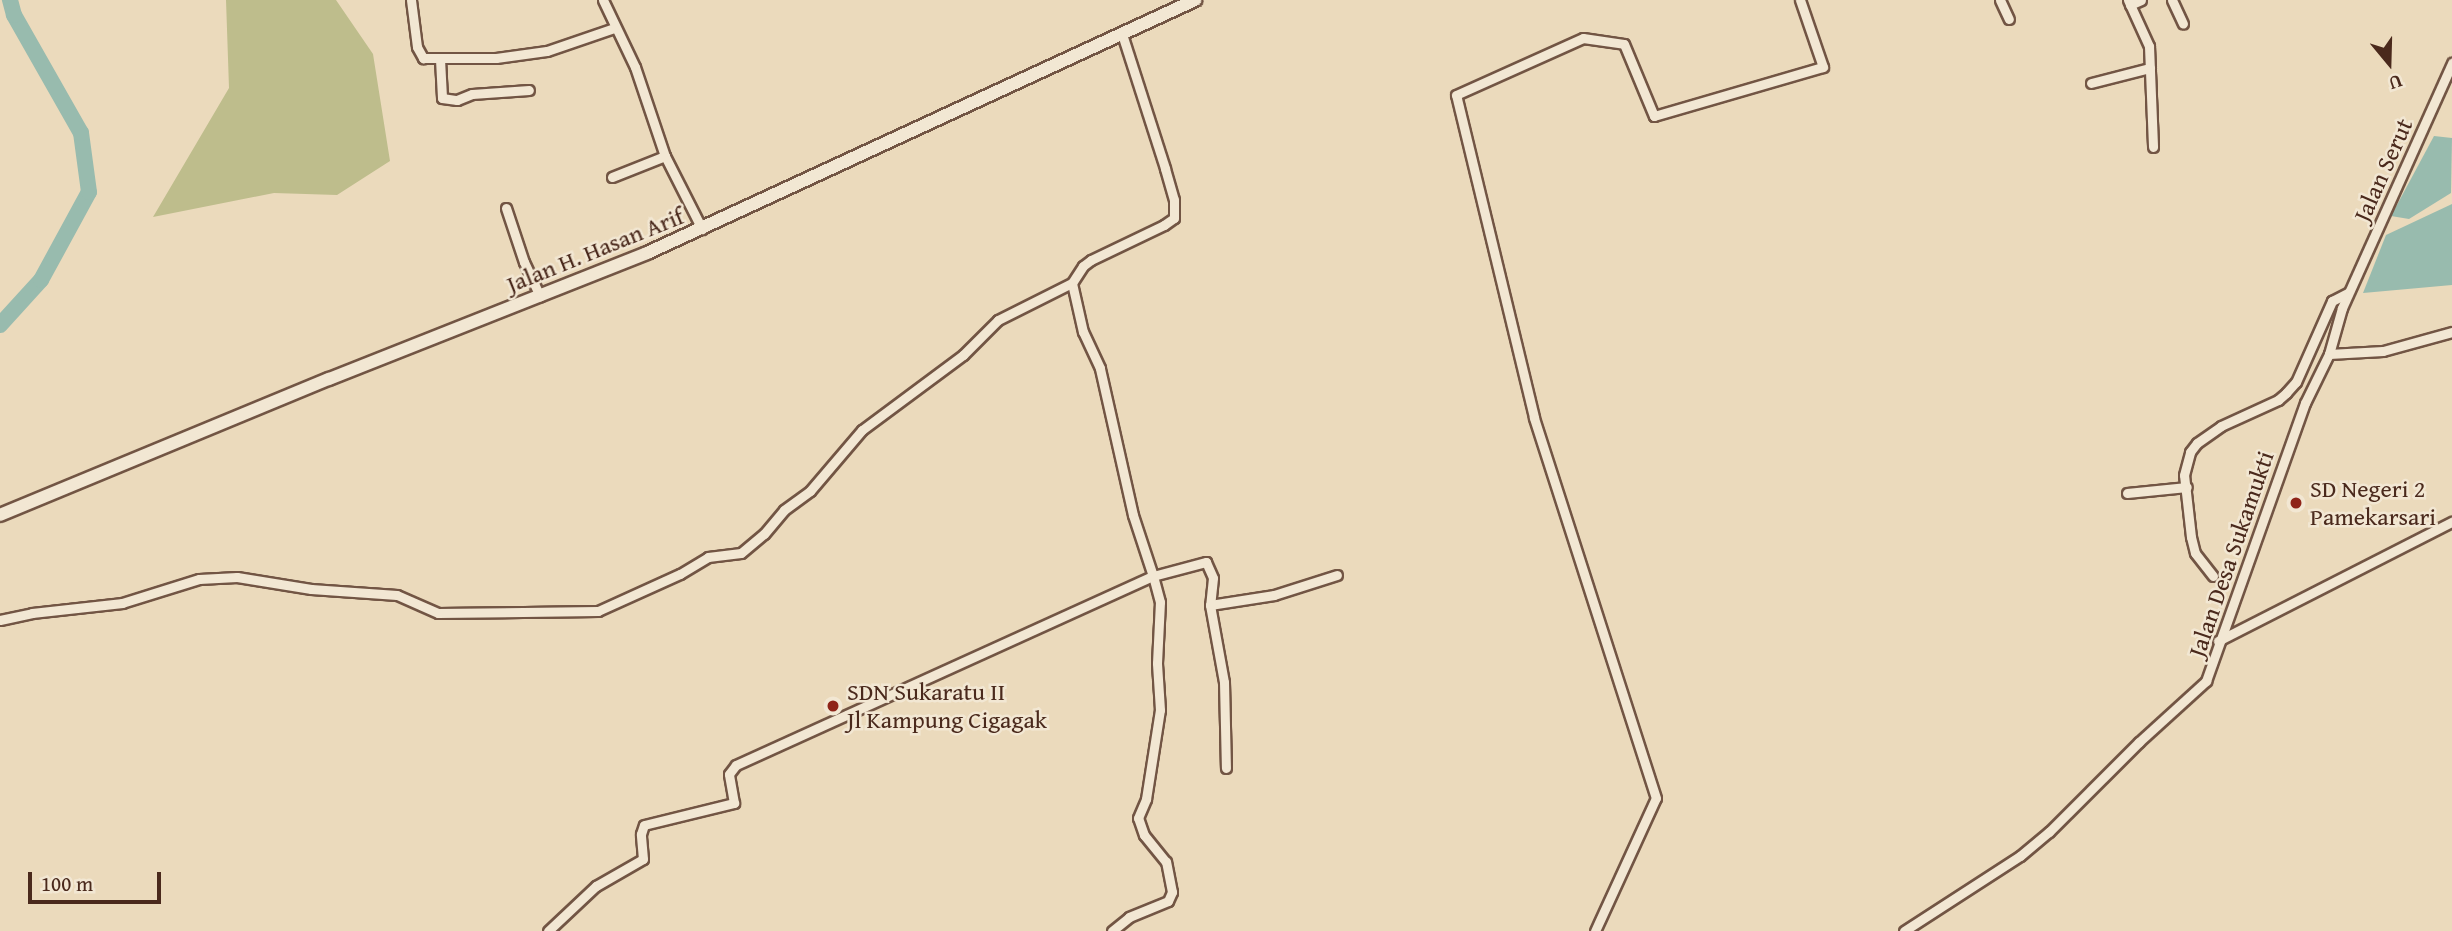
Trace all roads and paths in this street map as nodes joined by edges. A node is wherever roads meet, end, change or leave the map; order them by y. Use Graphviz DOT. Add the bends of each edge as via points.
graph roads {
  1 [pos="411,0"];
  2 [pos="603,0"];
  3 [pos="1195,0"];
  4 [pos="1800,0"];
  5 [pos="2000,0"];
  6 [pos="2141,0"];
  7 [pos="2172,0"];
  8 [pos="2129,3"];
  9 [pos="2009,19"];
  10 [pos="2183,24"];
  11 [pos="614,28"];
  12 [pos="1122,34"];
  13 [pos="440,59"];
  14 [pos="2452,63"];
  15 [pos="2150,68"];
  16 [pos="2091,83"];
  17 [pos="529,90"];
  18 [pos="2153,147"];
  19 [pos="665,156"];
  20 [pos="612,177"];
  21 [pos="506,208"];
  22 [pos="702,229"];
  23 [pos="1072,283"];
  24 [pos="540,296"];
  25 [pos="2345,301"];
  26 [pos="2452,332"];
  27 [pos="2329,354"];
  28 [pos="2221,426"];
  29 [pos="2187,488"];
  30 [pos="2127,494"];
  31 [pos="0,515"];
  32 [pos="2452,522"];
  33 [pos="1337,575"];
  34 [pos="1153,576"];
  35 [pos="2213,576"];
  36 [pos="1210,605"];
  37 [pos="0,620"];
  38 [pos="2218,640"];
  39 [pos="1226,768"];
  40 [pos="548,931"];
  41 [pos="1112,931"];
  42 [pos="1595,931"];
  43 [pos="1905,931"];
  1 -- 13 [label="street" via="418,53 423,58"];
  2 -- 11 [label="street"];
  3 -- 12 [label="main road, Jalan H. Hasan Arif"];
  4 -- 42 [label="street" via="1823,67 1654,116 1624,44 1583,38 1456,95 1534,417 1656,798"];
  5 -- 9 [label="street"];
  6 -- 8 [label="street"];
  7 -- 10 [label="street"];
  8 -- 15 [label="street" via="2148,41"];
  11 -- 13 [label="street" via="547,51"];
  11 -- 19 [label="street" via="635,67"];
  12 -- 22 [label="main road, Jalan H. Hasan Arif"];
  12 -- 23 [label="street" via="1144,94 1175,214 1164,225 1091,260"];
  13 -- 17 [label="street" via="442,98"];
  14 -- 25 [label="street, Jalan Serut"];
  15 -- 16 [label="street"];
  15 -- 18 [label="street"];
  19 -- 20 [label="street"];
  19 -- 22 [label="street"];
  21 -- 24 [label="street"];
  22 -- 24 [label="main road, Jalan H. Hasan Arif"];
  23 -- 34 [label="street" via="1083,332 1100,368 1133,515"];
  23 -- 37 [label="street" via="998,320 963,355 862,430 810,491 741,552 708,557 598,611 438,613 397,595 311,589 237,577 199,579 122,603"];
  24 -- 31 [label="main road, Jalan H. Hasan Arif"];
  25 -- 27 [label="street, Jalan Desa Sukamukti"];
  25 -- 28 [label="street, Jalan Serut" via="2332,301 2293,386 2278,400"];
  26 -- 27 [label="street" via="2382,351"];
  27 -- 38 [label="street, Jalan Desa Sukamukti" via="2305,403"];
  28 -- 29 [label="street, Jalan Desa Sukamukti" via="2190,452 2184,475"];
  29 -- 30 [label="street"];
  29 -- 35 [label="street, Jalan Desa Sukamukti" via="2186,509 2195,553"];
  32 -- 38 [label="street"];
  33 -- 36 [label="street" via="1274,595"];
  34 -- 36 [label="street" via="1206,562 1213,578"];
  34 -- 40 [label="street" via="736,765 729,774 734,803 644,825 640,834 643,859 596,886"];
  34 -- 41 [label="street" via="1160,602 1160,710 1146,799 1138,818 1144,835 1166,862 1171,892 1168,901 1129,917"];
  36 -- 39 [label="street" via="1224,682"];
  38 -- 43 [label="street, Jalan Desa Sukamukti" via="2203,685 2049,832"];
}
